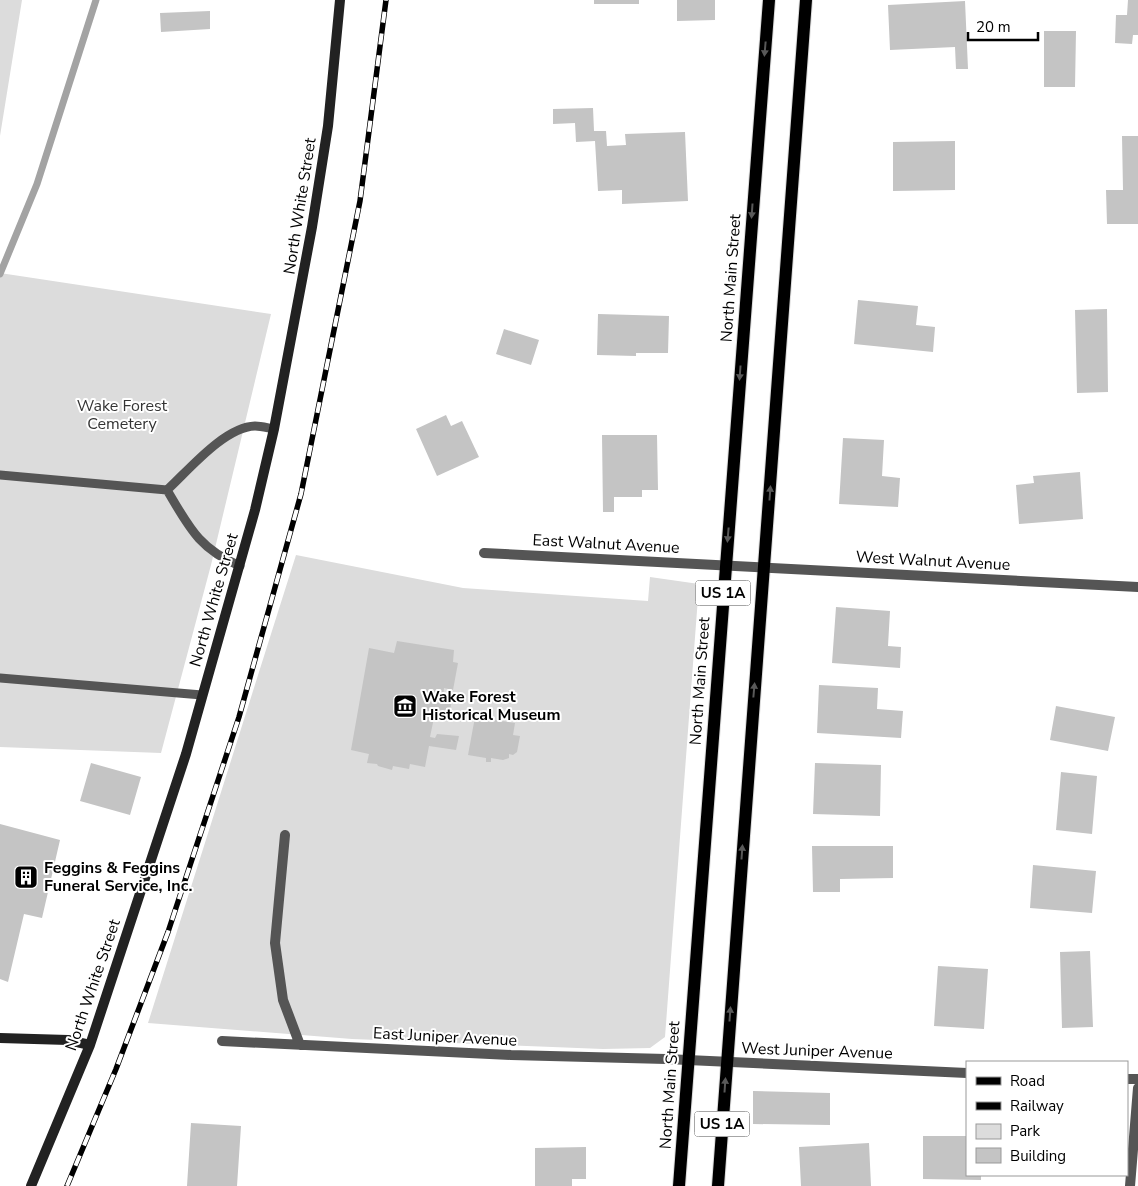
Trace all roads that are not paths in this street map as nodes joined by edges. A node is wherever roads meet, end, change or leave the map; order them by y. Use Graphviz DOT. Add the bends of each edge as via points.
graph roads {
  1 [pos="340,0"];
  2 [pos="769,0"];
  3 [pos="806,0"];
  4 [pos="274,429"];
  5 [pos="0,475"];
  6 [pos="167,490"];
  7 [pos="484,553"];
  8 [pos="726,564"];
  9 [pos="240,566"];
  10 [pos="764,566"];
  11 [pos="1138,587"];
  12 [pos="0,678"];
  13 [pos="202,695"];
  14 [pos="285,835"];
  15 [pos="0,1038"];
  16 [pos="222,1041"];
  17 [pos="90,1045"];
  18 [pos="300,1045"];
  19 [pos="666,1059"];
  20 [pos="687,1060"];
  21 [pos="726,1063"];
  22 [pos="966,1072"];
  23 [pos="1138,1088"];
  24 [pos="31,1186"];
  25 [pos="679,1186"];
  26 [pos="718,1186"];
  27 [pos="1130,1186"];
  1 -- 4 [label="main road, North White Street" via="328,126"];
  2 -- 8 [label="main road, North Main Street / US 1A, one-way"];
  10 -- 3 [label="main road, one-way"];
  4 -- 6 [label="lane" via="254,426 239,430 214,446"];
  4 -- 9 [label="main road, North White Street"];
  5 -- 6 [label="lane"];
  6 -- 9 [label="lane" via="210,551"];
  7 -- 8 [label="street, East Walnut Avenue"];
  8 -- 10 [label="street, West Walnut Avenue"];
  8 -- 20 [label="main road, North Main Street / US 1A"];
  9 -- 13 [label="main road, North White Street"];
  10 -- 11 [label="street, West Walnut Avenue"];
  21 -- 10 [label="main road, one-way"];
  12 -- 13 [label="lane"];
  13 -- 17 [label="main road, North White Street" via="183,763"];
  14 -- 18 [label="street" via="275,943 283,1000"];
  15 -- 17 [label="main road" via="68,1040"];
  16 -- 18 [label="street, East Juniper Avenue"];
  17 -- 24 [label="main road, North White Street"];
  18 -- 19 [label="street, East Juniper Avenue"];
  19 -- 20 [label="street, West Juniper Avenue"];
  20 -- 21 [label="street, West Juniper Avenue"];
  20 -- 25 [label="main road, North Main Street / US 1A"];
  21 -- 22 [label="street, West Juniper Avenue"];
  26 -- 21 [label="main road, US 1A, one-way"];
  23 -- 27 [label="street"];
}
